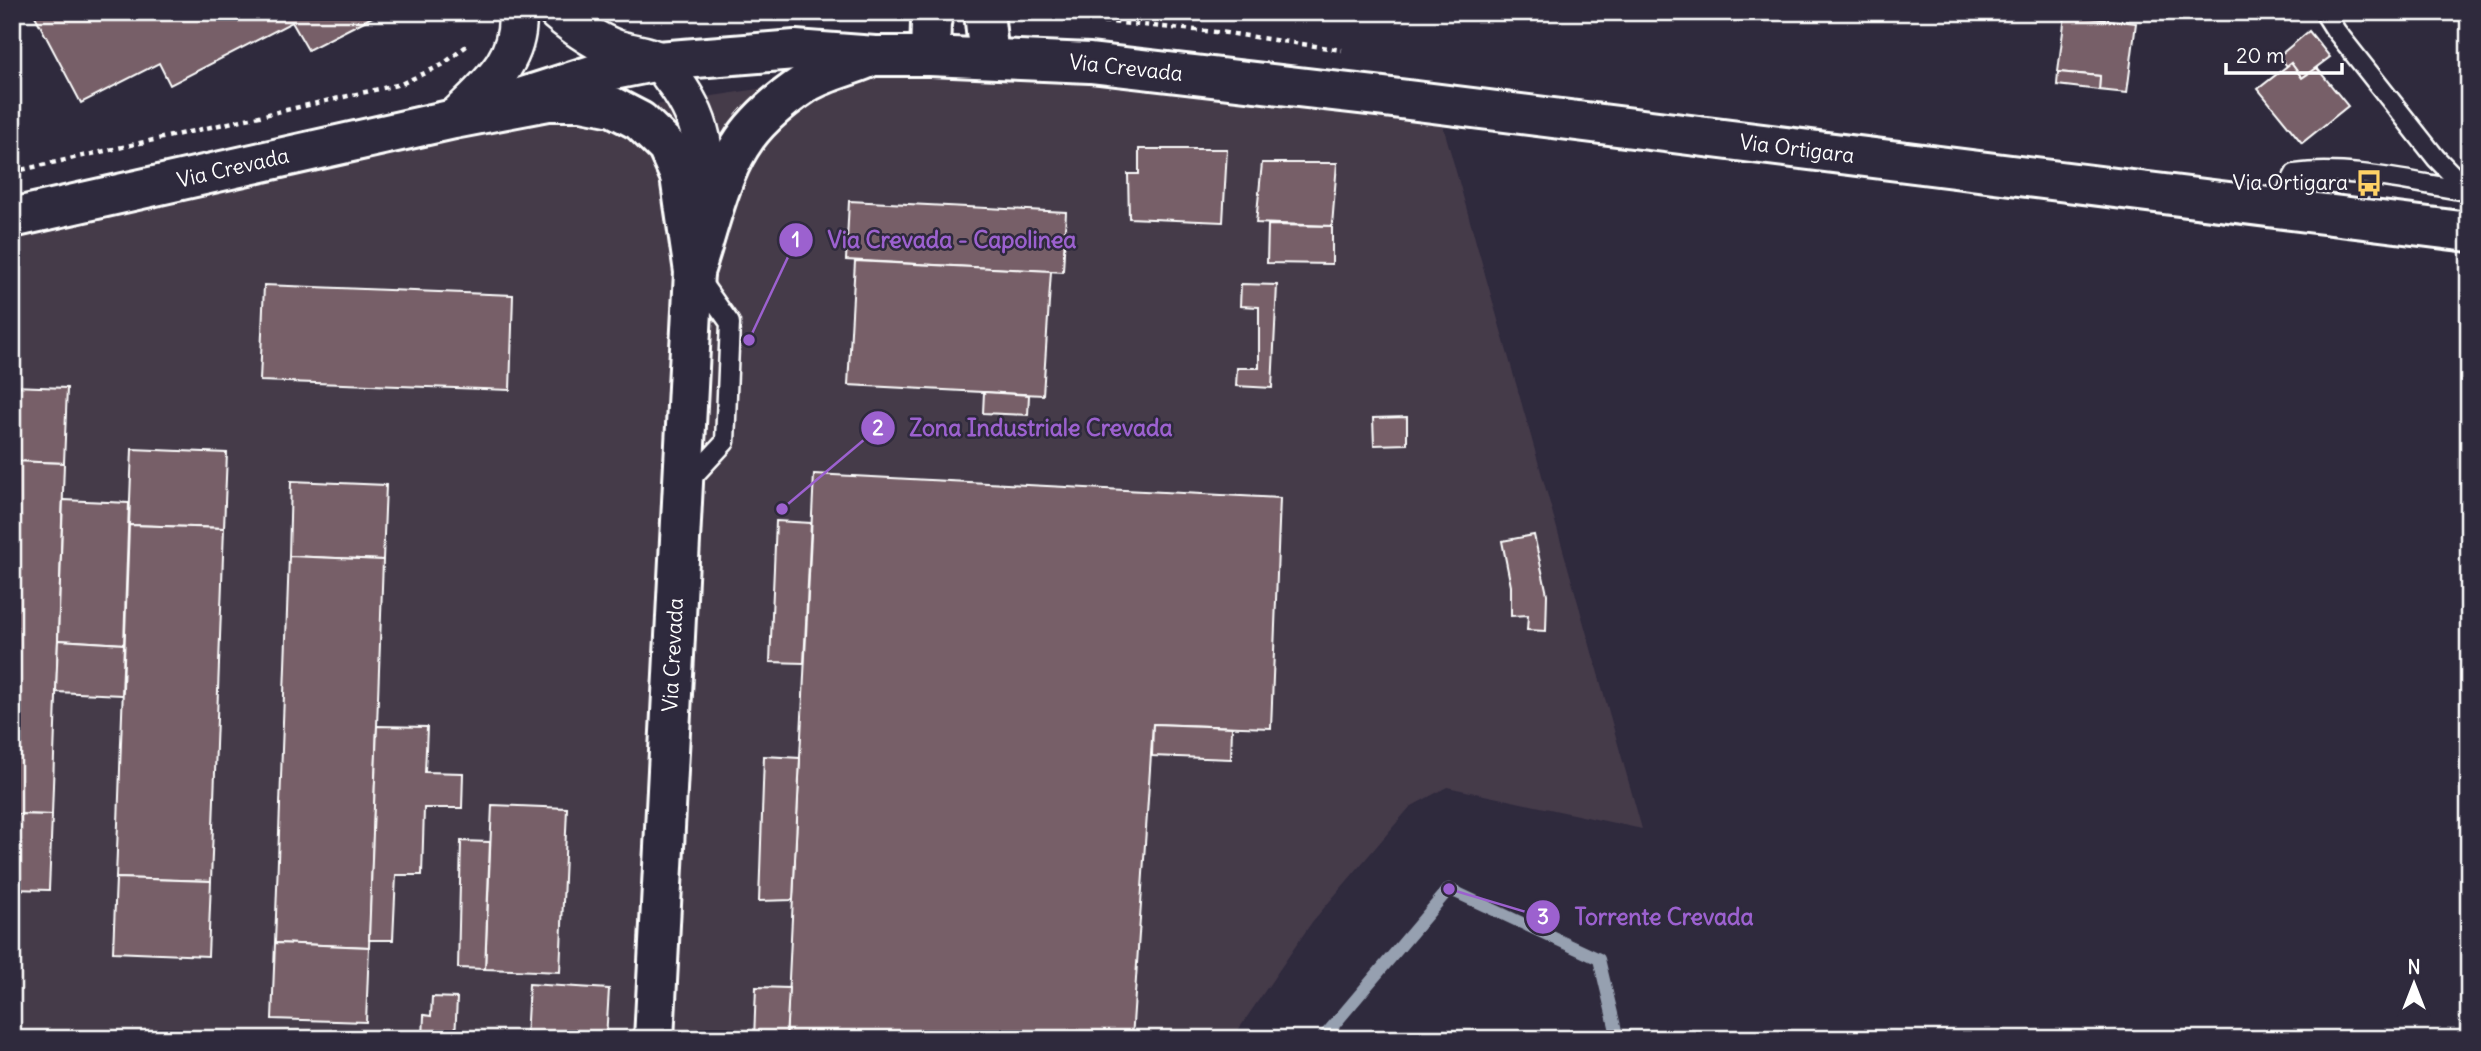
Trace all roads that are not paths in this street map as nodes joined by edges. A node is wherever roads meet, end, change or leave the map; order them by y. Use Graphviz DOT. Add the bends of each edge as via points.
graph roads {
  1 [pos="517,12"];
  2 [pos="557,12"];
  3 [pos="934,12"];
  4 [pos="984,12"];
  5 [pos="2324,12"];
  6 [pos="875,56"];
  7 [pos="930,56"];
  8 [pos="989,58"];
  9 [pos="658,61"];
  10 [pos="1376,96"];
  11 [pos="454,119"];
  12 [pos="2468,191"];
  13 [pos="2284,210"];
  14 [pos="12,218"];
  15 [pos="2469,232"];
  16 [pos="694,272"];
  17 [pos="654,1039"];
  1 -- 11 [label="street" via="519,31 503,68"];
  2 -- 9 [label="street" via="584,34"];
  3 -- 7 [label="main road"];
  4 -- 8 [label="main road"];
  5 -- 12 [label="lane" via="2436,158"];
  6 -- 7 [label="main road, Via Crevada"];
  6 -- 9 [label="main road, Via Crevada" via="795,50"];
  6 -- 16 [label="main road, Via Crevada" via="808,82 753,129 739,146 725,178"];
  7 -- 8 [label="main road, Via Crevada"];
  8 -- 10 [label="main road, Via Crevada" via="1090,63"];
  9 -- 11 [label="main road, Via Crevada" via="598,73"];
  9 -- 16 [label="street, Via Crevada" via="684,94 703,138 705,174"];
  10 -- 13 [label="main road, Via Ortigara"];
  11 -- 14 [label="main road, Via Crevada"];
  11 -- 16 [label="main road, Via Crevada" via="548,101 582,101 613,107 640,121 667,148 680,176"];
  12 -- 13 [label="lane" via="2312,172 2295,174"];
  13 -- 15 [label="main road, Via Ortigara"];
  16 -- 17 [label="main road, Via Crevada"];
}
